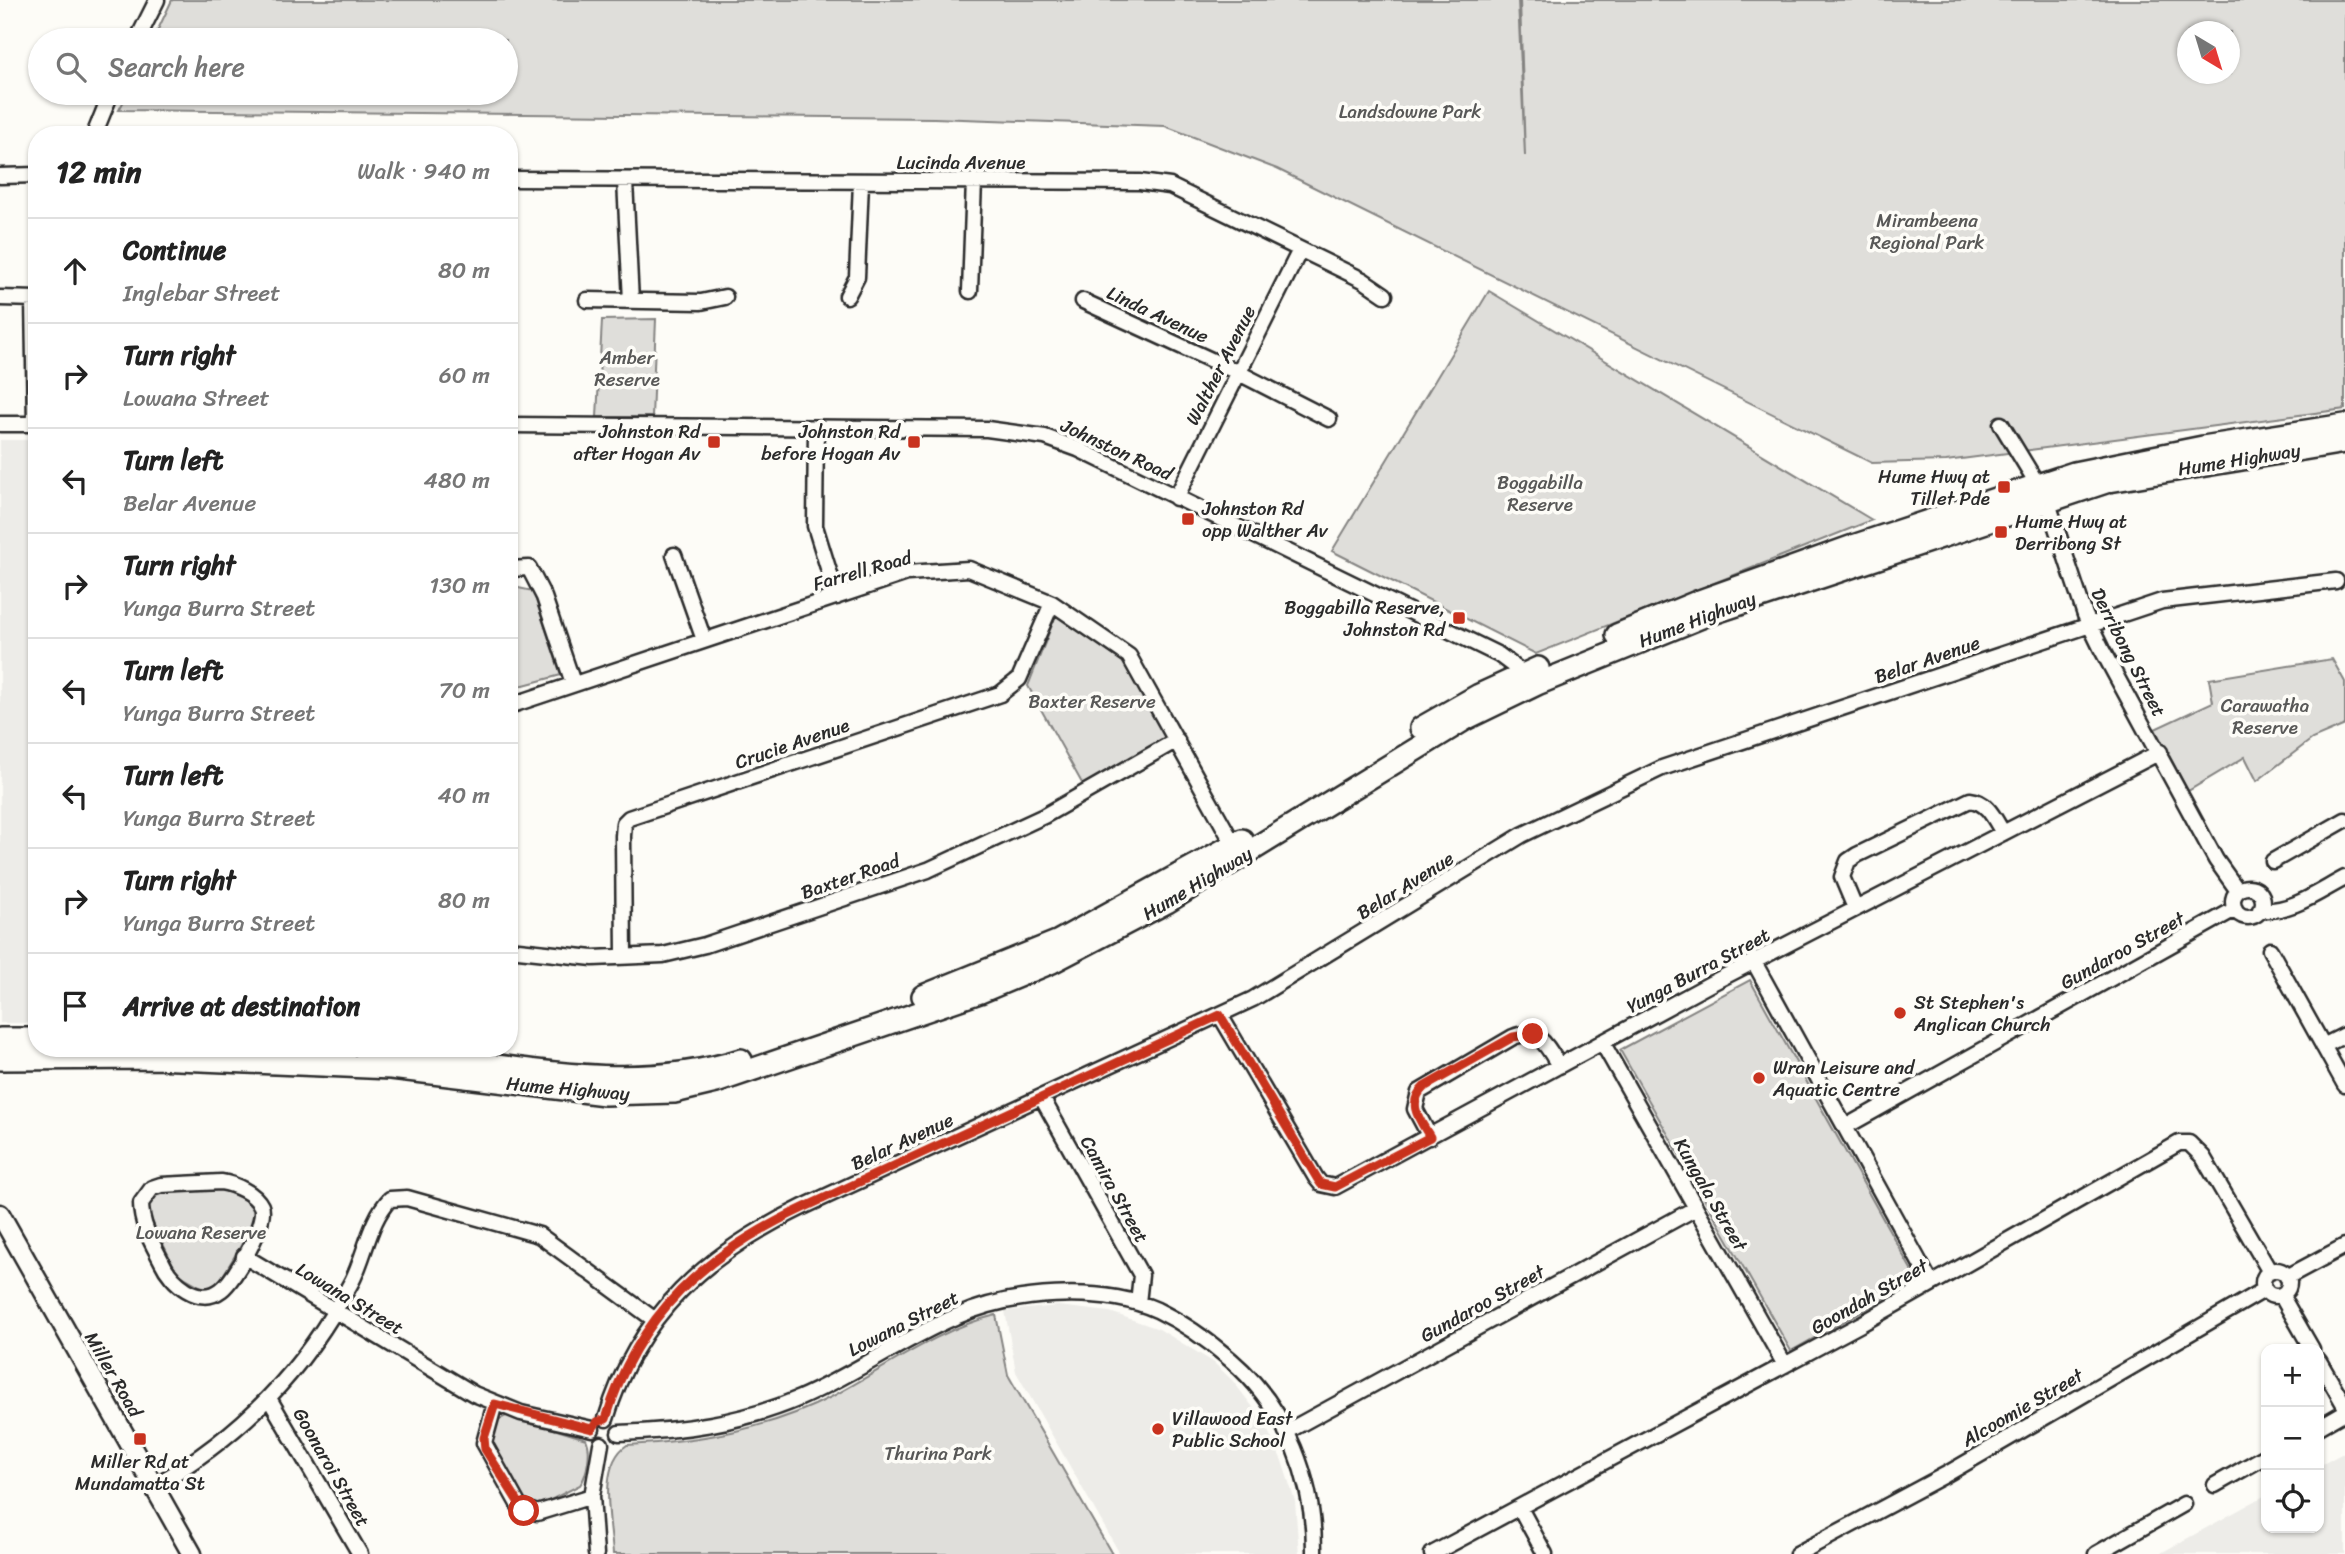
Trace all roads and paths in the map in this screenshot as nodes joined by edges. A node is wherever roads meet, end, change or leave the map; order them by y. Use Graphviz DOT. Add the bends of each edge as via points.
graph roads {
  1 [pos="157,0"];
  2 [pos="143,28"];
  3 [pos="106,105"];
  4 [pos="98,126"];
  5 [pos="28,175"];
  6 [pos="0,176"];
  7 [pos="518,180"];
  8 [pos="625,181"];
  9 [pos="974,181"];
  10 [pos="861,182"];
  11 [pos="1300,250"];
  12 [pos="970,291"];
  13 [pos="1385,295"];
  14 [pos="848,296"];
  15 [pos="725,297"];
  16 [pos="0,298"];
  17 [pos="28,299"];
  18 [pos="587,300"];
  19 [pos="631,301"];
  20 [pos="1083,301"];
  21 [pos="1237,372"];
  22 [pos="1329,419"];
  23 [pos="0,424"];
  24 [pos="28,424"];
  25 [pos="2001,424"];
  26 [pos="518,425"];
  27 [pos="2345,425"];
  28 [pos="816,428"];
  29 [pos="2345,442"];
  30 [pos="2043,493"];
  31 [pos="1176,498"];
  32 [pos="674,555"];
  33 [pos="518,569"];
  34 [pos="2336,581"];
  35 [pos="837,597"];
  36 [pos="1052,603"];
  37 [pos="2090,625"];
  38 [pos="704,640"];
  39 [pos="1531,679"];
  40 [pos="573,683"];
  41 [pos="518,703"];
  42 [pos="1177,740"];
  43 [pos="2160,752"];
  44 [pos="2345,820"];
  45 [pos="2003,833"];
  46 [pos="1234,845"];
  47 [pos="2273,861"];
  48 [pos="2345,878"];
  49 [pos="2238,891"];
  50 [pos="1855,908"];
  51 [pos="2235,909"];
  52 [pos="2260,910"];
  53 [pos="518,950"];
  54 [pos="2270,950"];
  55 [pos="624,957"];
  56 [pos="1754,962"];
  57 [pos="1220,1015"];
  58 [pos="2345,1035"];
  59 [pos="0,1039"];
  60 [pos="28,1039"];
  61 [pos="1602,1042"];
  62 [pos="2323,1045"];
  63 [pos="435,1057"];
  64 [pos="0,1059"];
  65 [pos="1559,1066"];
  66 [pos="2345,1085"];
  67 [pos="1042,1098"];
  68 [pos="1845,1127"];
  69 [pos="1430,1137"];
  70 [pos="1696,1208"];
  71 [pos="0,1214"];
  72 [pos="2345,1246"];
  73 [pos="244,1256"];
  74 [pos="2270,1272"];
  75 [pos="2287,1277"];
  76 [pos="1931,1283"];
  77 [pos="2264,1290"];
  78 [pos="2281,1295"];
  79 [pos="1138,1303"];
  80 [pos="334,1312"];
  81 [pos="654,1320"];
  82 [pos="2309,1344"];
  83 [pos="1785,1365"];
  84 [pos="2324,1369"];
  85 [pos="270,1400"];
  86 [pos="495,1404"];
  87 [pos="2345,1406"];
  88 [pos="2345,1412"];
  89 [pos="606,1419"];
  90 [pos="2324,1424"];
  91 [pos="592,1429"];
  92 [pos="1286,1432"];
  93 [pos="619,1433"];
  94 [pos="601,1444"];
  95 [pos="2261,1459"];
  96 [pos="2215,1485"];
  97 [pos="154,1486"];
  98 [pos="592,1496"];
  99 [pos="2184,1504"];
  100 [pos="1520,1508"];
  101 [pos="192,1554"];
  102 [pos="360,1554"];
  103 [pos="596,1554"];
  104 [pos="1314,1554"];
  105 [pos="1432,1554"];
  106 [pos="1545,1554"];
  107 [pos="1797,1554"];
  108 [pos="2096,1554"];
  1 -- 2 [label="street"];
  3 -- 4 [label="street"];
  5 -- 6 [label="street"];
  7 -- 8 [label="street, Lucinda Avenue"];
  8 -- 10 [label="street, Lucinda Avenue"];
  8 -- 19 [label="street"];
  9 -- 10 [label="street, Lucinda Avenue"];
  9 -- 11 [label="street, Lucinda Avenue" via="1170,186"];
  9 -- 12 [label="street"];
  10 -- 14 [label="street" via="857,277"];
  11 -- 13 [label="street, Lucinda Avenue"];
  11 -- 21 [label="street, Walther Avenue"];
  15 -- 19 [label="street" via="701,302"];
  16 -- 17 [label="street"];
  18 -- 19 [label="street"];
  20 -- 21 [label="street, Linda Avenue"];
  21 -- 22 [label="street, Linda Avenue"];
  21 -- 31 [label="street, Walther Avenue"];
  23 -- 24 [label="street"];
  25 -- 30 [label="street, Derribong Street"];
  26 -- 28 [label="street, Johnston Road"];
  27 -- 30 [label="highway, Hume Highway" via="2113,463"];
  28 -- 31 [label="street, Johnston Road" via="1020,432 1078,449"];
  28 -- 35 [label="street" via="816,526"];
  29 -- 30 [label="highway, Hume Highway"];
  30 -- 37 [label="street, Derribong Street"];
  30 -- 39 [label="highway, Hume Highway"];
  31 -- 39 [label="street, Johnston Road" via="1499,655"];
  32 -- 38 [label="street"];
  33 -- 40 [label="street" via="529,568 544,597"];
  34 -- 37 [label="street, Belar Avenue" via="2184,596"];
  35 -- 36 [label="street, Farrell Road" via="907,573 969,569"];
  35 -- 38 [label="street, Farrell Road"];
  36 -- 42 [label="street, Farrell Road" via="1129,656"];
  36 -- 55 [label="street, Crucie Avenue" via="1019,679 1000,694 629,818 623,836"];
  37 -- 43 [label="street, Derribong Street"];
  37 -- 57 [label="street, Belar Avenue" via="1662,768 1522,835 1288,980"];
  38 -- 40 [label="street, Farrell Road"];
  39 -- 46 [label="highway, Hume Highway" via="1445,713"];
  39 -- 64 [label="highway, Hume Highway" via="1108,935 980,992 716,1082 674,1092 605,1094 391,1068 155,1058"];
  40 -- 41 [label="street, Farrell Road"];
  42 -- 46 [label="street, Farrell Road"];
  42 -- 55 [label="street, Baxter Road" via="1044,816 928,870 705,945 663,955"];
  43 -- 45 [label="street, Yunga Burra Street"];
  43 -- 49 [label="street, Derribong Street" via="2216,860"];
  44 -- 47 [label="street"];
  45 -- 50 [label="street, Yunga Burra Street"];
  45 -- 50 [label="street" via="1987,807 1970,800 1880,843 1848,861 1843,869"];
  46 -- 63 [label="highway, Hume Highway" via="1110,915 990,972 725,1065 673,1075 603,1078"];
  48 -- 52 [label="street" via="2295,905"];
  49 -- 51 [label="street" via="2233,899"];
  49 -- 52 [label="street" via="2256,890 2263,902"];
  50 -- 56 [label="street, Yunga Burra Street"];
  51 -- 52 [label="street" via="2247,917"];
  51 -- 68 [label="street, Gundaroo Street"];
  53 -- 55 [label="street, Baxter Road"];
  54 -- 62 [label="street"];
  56 -- 61 [label="street, Yunga Burra Street"];
  56 -- 68 [label="street"];
  57 -- 67 [label="street, Belar Avenue"];
  57 -- 69 [label="street, Yunga Burra Street" via="1321,1184 1343,1185"];
  58 -- 62 [label="street"];
  59 -- 60 [label="highway"];
  61 -- 65 [label="street, Yunga Burra Street"];
  61 -- 70 [label="street, Kungala Street"];
  62 -- 66 [label="street"];
  65 -- 69 [label="street, Yunga Burra Street"];
  65 -- 69 [label="street" via="1544,1041 1533,1034 1502,1043 1419,1092 1415,1109"];
  67 -- 79 [label="street, Camira Street" via="1141,1275"];
  67 -- 81 [label="street, Belar Avenue" via="741,1239 693,1277"];
  68 -- 76 [label="street"];
  70 -- 83 [label="street, Kungala Street"];
  70 -- 92 [label="street, Gundaroo Street"];
  71 -- 97 [label="main road, Miller Road"];
  72 -- 75 [label="street"];
  73 -- 73 [label="street" via="221,1291 208,1296 193,1293 170,1276 146,1232 141,1212 145,1194 161,1185 221,1182 239,1188 258,1201 263,1215"];
  73 -- 80 [label="street, Lowana Street"];
  74 -- 75 [label="street"];
  74 -- 76 [label="street, Goondah Street" via="2203,1157 2189,1143 2170,1148"];
  74 -- 77 [label="street"];
  75 -- 78 [label="street"];
  76 -- 83 [label="street, Goondah Street"];
  77 -- 78 [label="street"];
  77 -- 107 [label="street, Alcoomie Street" via="1945,1475"];
  78 -- 82 [label="street"];
  79 -- 92 [label="street, Lowana Street" via="1169,1317 1220,1351 1256,1386"];
  79 -- 93 [label="street, Lowana Street" via="1049,1294 998,1302 952,1318 770,1410 704,1427"];
  80 -- 81 [label="street" via="353,1280 383,1206 399,1197 539,1236"];
  80 -- 85 [label="street"];
  80 -- 86 [label="street, Lowana Street"];
  81 -- 89 [label="street, Belar Avenue" via="626,1364"];
  83 -- 100 [label="street, Goondah Street"];
  84 -- 87 [label="street"];
  85 -- 97 [label="street" via="208,1451"];
  85 -- 102 [label="street, Goonaroi Street"];
  86 -- 91 [label="street, Lowana Street"];
  86 -- 98 [label="street" via="485,1449 524,1511 537,1514"];
  88 -- 90 [label="street"];
  89 -- 91 [label="street"];
  89 -- 93 [label="street" via="616,1423"];
  91 -- 94 [label="street"];
  92 -- 104 [label="street, Lowana Street" via="1301,1465 1312,1510"];
  93 -- 94 [label="street" via="613,1443"];
  94 -- 98 [label="street"];
  95 -- 96 [label="street"];
  97 -- 101 [label="main road, Miller Road"];
  98 -- 103 [label="street"];
  99 -- 108 [label="street"];
  100 -- 105 [label="street, Goondah Street"];
  100 -- 106 [label="street"];
}
